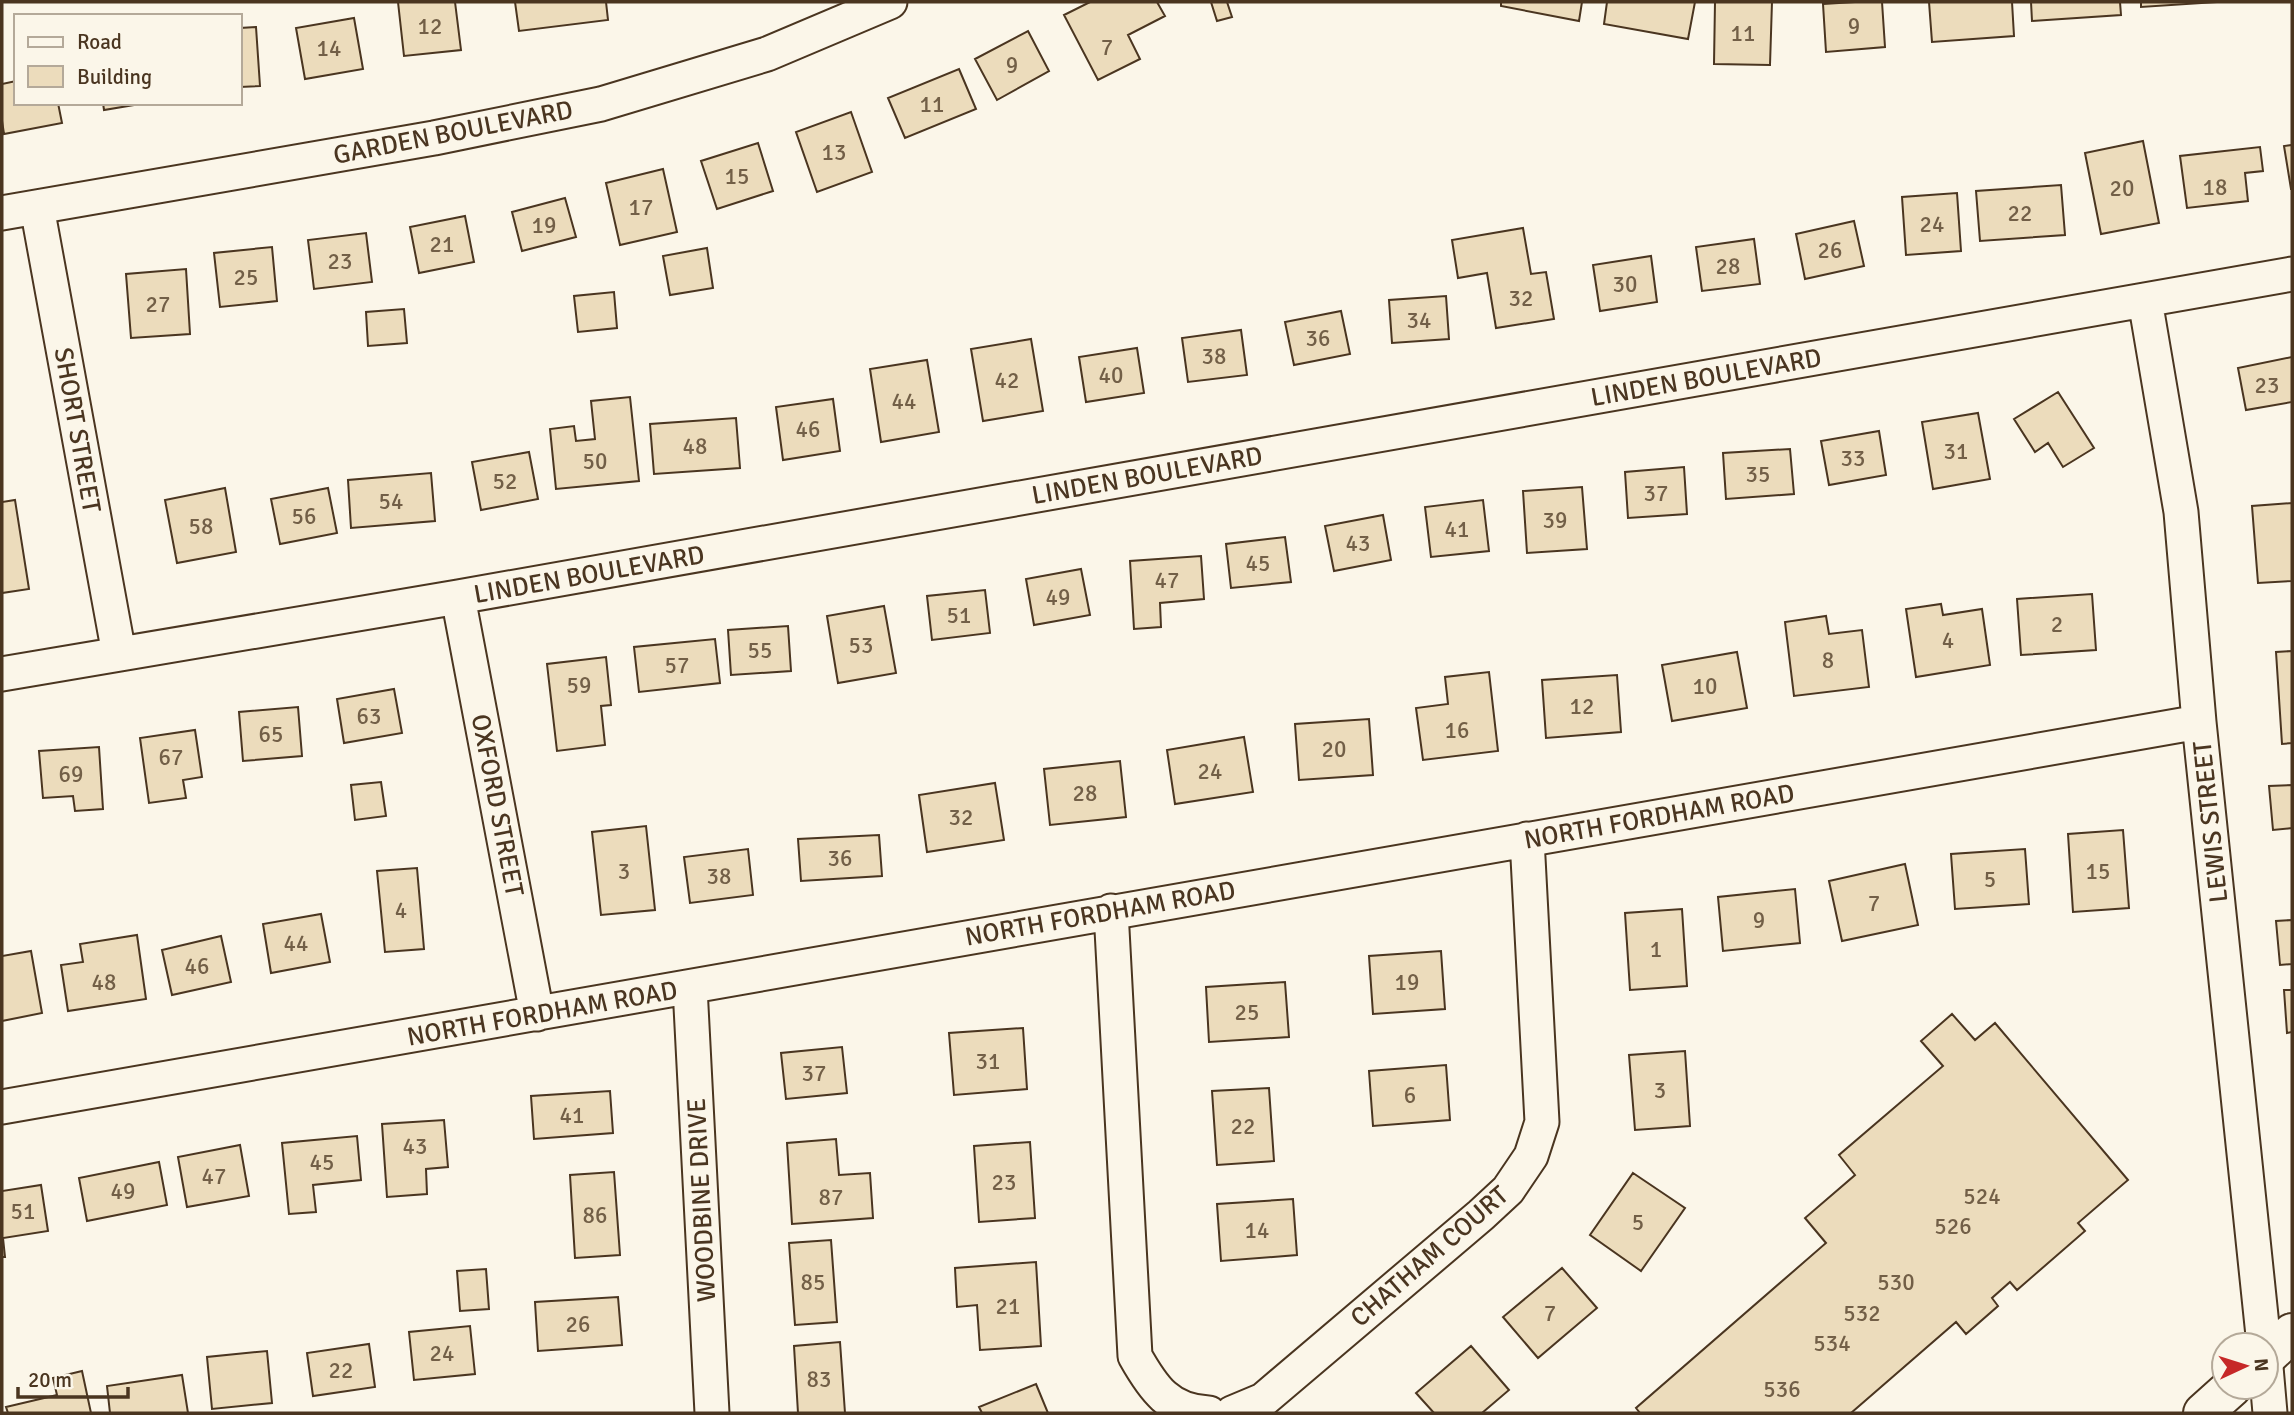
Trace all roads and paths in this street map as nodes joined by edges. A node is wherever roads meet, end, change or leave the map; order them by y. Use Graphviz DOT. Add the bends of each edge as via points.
graph roads {
  1 [pos="890,2"];
  2 [pos="37,207"];
  3 [pos="2,213"];
  4 [pos="2292,274"];
  5 [pos="2145,300"];
  6 [pos="458,597"];
  7 [pos="119,654"];
  8 [pos="2,674"];
  9 [pos="2199,722"];
  10 [pos="1527,839"];
  11 [pos="1111,911"];
  12 [pos="690,987"];
  13 [pos="537,1014"];
  14 [pos="2,1107"];
  15 [pos="2263,1331"];
  16 [pos="2216,1401"];
  17 [pos="707,1413"];
  18 [pos="712,1413"];
  19 [pos="1209,1413"];
  20 [pos="1232,1413"];
  21 [pos="2203,1413"];
  1 -- 2 [label="street, GARDEN BOULEVARD" via="767,54 601,103 434,138"];
  2 -- 3 [label="street, GARDEN BOULEVARD"];
  2 -- 7 [label="street, SHORT STREET"];
  4 -- 5 [label="street, LINDEN BOULEVARD"];
  5 -- 6 [label="street, LINDEN BOULEVARD"];
  5 -- 9 [label="street, LEWIS STREET" via="2181,512"];
  6 -- 7 [label="street, LINDEN BOULEVARD"];
  6 -- 13 [label="street, OXFORD STREET"];
  7 -- 8 [label="street, LINDEN BOULEVARD"];
  9 -- 10 [label="street, NORTH FORDHAM ROAD"];
  9 -- 15 [label="street, LEWIS STREET"];
  10 -- 11 [label="street, NORTH FORDHAM ROAD"];
  10 -- 20 [label="street, CHATHAM COURT" via="1542,1122 1531,1156 1507,1190 1481,1215 1263,1400"];
  11 -- 12 [label="street, NORTH FORDHAM ROAD"];
  11 -- 19 [label="street" via="1135,1356 1151,1385 1171,1403"];
  12 -- 13 [label="street, NORTH FORDHAM ROAD"];
  12 -- 18 [label="street, WOODBINE DRIVE"];
  13 -- 14 [label="street, NORTH FORDHAM ROAD"];
  16 -- 21 [label="main road"];
  17 -- 18 [label="street"];
}
